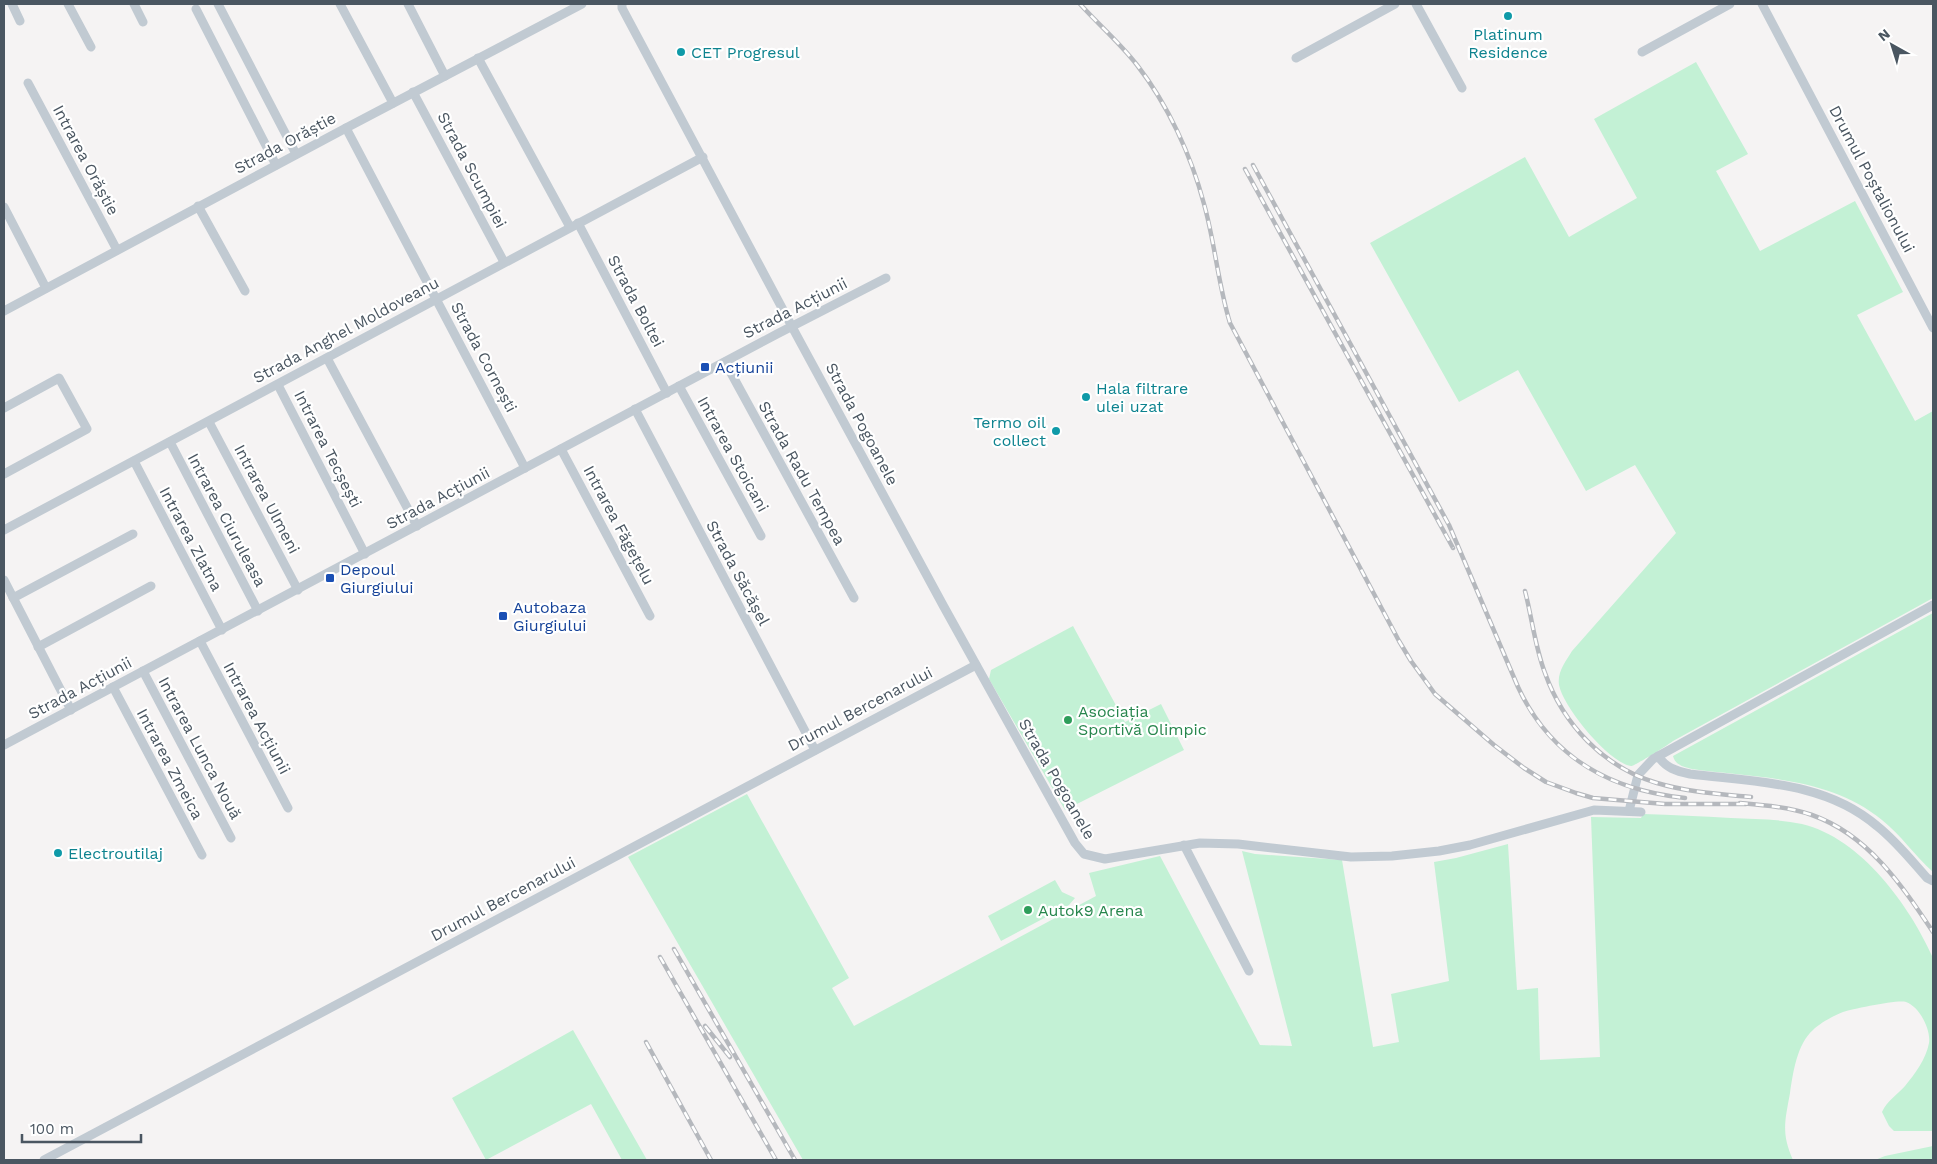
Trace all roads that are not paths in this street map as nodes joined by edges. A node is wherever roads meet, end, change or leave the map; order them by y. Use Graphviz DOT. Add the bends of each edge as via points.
graph roads {
  1 [pos="12,4"];
  2 [pos="68,4"];
  3 [pos="134,4"];
  4 [pos="218,4"];
  5 [pos="340,4"];
  6 [pos="408,4"];
  7 [pos="582,4"];
  8 [pos="622,4"];
  9 [pos="1395,4"];
  10 [pos="1416,4"];
  11 [pos="1730,4"];
  12 [pos="1762,4"];
  13 [pos="196,9"];
  14 [pos="20,20"];
  15 [pos="143,22"];
  16 [pos="91,47"];
  17 [pos="1642,52"];
  18 [pos="478,58"];
  19 [pos="1296,58"];
  20 [pos="445,76"];
  21 [pos="28,83"];
  22 [pos="1462,88"];
  23 [pos="413,92"];
  24 [pos="394,102"];
  25 [pos="346,128"];
  26 [pos="296,154"];
  27 [pos="703,157"];
  28 [pos="276,165"];
  29 [pos="198,206"];
  30 [pos="4,207"];
  31 [pos="574,225"];
  32 [pos="117,250"];
  33 [pos="504,262"];
  34 [pos="886,278"];
  35 [pos="46,288"];
  36 [pos="245,291"];
  37 [pos="437,299"];
  38 [pos="4,312"];
  39 [pos="792,326"];
  40 [pos="1933,328"];
  41 [pos="327,358"];
  42 [pos="725,362"];
  43 [pos="278,384"];
  44 [pos="679,386"];
  45 [pos="667,392"];
  46 [pos="4,408"];
  47 [pos="635,409"];
  48 [pos="209,422"];
  49 [pos="170,442"];
  50 [pos="561,449"];
  51 [pos="134,461"];
  52 [pos="525,468"];
  53 [pos="4,474"];
  54 [pos="417,526"];
  55 [pos="4,530"];
  56 [pos="133,534"];
  57 [pos="761,536"];
  58 [pos="365,554"];
  59 [pos="4,580"];
  60 [pos="151,586"];
  61 [pos="298,590"];
  62 [pos="13,598"];
  63 [pos="854,598"];
  64 [pos="1933,605"];
  65 [pos="258,611"];
  66 [pos="650,616"];
  67 [pos="222,630"];
  68 [pos="200,641"];
  69 [pos="38,647"];
  70 [pos="976,665"];
  71 [pos="143,671"];
  72 [pos="113,688"];
  73 [pos="71,710"];
  74 [pos="4,745"];
  75 [pos="815,750"];
  76 [pos="1658,756"];
  77 [pos="288,808"];
  78 [pos="1629,811"];
  79 [pos="1642,812"];
  80 [pos="231,838"];
  81 [pos="1184,845"];
  82 [pos="202,855"];
  83 [pos="1933,881"];
  84 [pos="1249,971"];
  85 [pos="44,1160"];
  1 -- 14 [label="street"];
  2 -- 16 [label="street"];
  3 -- 15 [label="street"];
  4 -- 26 [label="street"];
  5 -- 24 [label="street"];
  6 -- 20 [label="street"];
  7 -- 18 [label="street, Strada Orăștie"];
  8 -- 27 [label="street, Strada Pogoanele"];
  9 -- 19 [label="street"];
  10 -- 22 [label="street"];
  11 -- 17 [label="street"];
  12 -- 40 [label="street, Drumul Poștalionului"];
  13 -- 28 [label="street"];
  18 -- 20 [label="street, Strada Orăștie"];
  18 -- 31 [label="street, Strada Boltei"];
  20 -- 23 [label="street, Strada Orăștie"];
  21 -- 32 [label="street, Intrarea Orăștie"];
  23 -- 24 [label="street, Strada Orăștie"];
  23 -- 33 [label="street, Strada Scumpiei"];
  24 -- 25 [label="street, Strada Orăștie"];
  25 -- 26 [label="street, Strada Orăștie"];
  25 -- 37 [label="street, Strada Cornești"];
  26 -- 28 [label="street, Strada Orăștie"];
  27 -- 31 [label="street, Strada Anghel Moldoveanu"];
  27 -- 39 [label="street, Strada Pogoanele"];
  28 -- 29 [label="street, Strada Orăștie"];
  29 -- 32 [label="street, Strada Orăștie"];
  29 -- 36 [label="street"];
  30 -- 35 [label="street"];
  31 -- 33 [label="street, Strada Anghel Moldoveanu"];
  31 -- 45 [label="street, Strada Boltei"];
  32 -- 35 [label="street, Strada Orăștie"];
  33 -- 37 [label="street, Strada Anghel Moldoveanu"];
  34 -- 39 [label="street, Strada Acțiunii"];
  35 -- 38 [label="street, Strada Orăștie"];
  37 -- 41 [label="street, Strada Anghel Moldoveanu"];
  37 -- 52 [label="street, Strada Cornești"];
  39 -- 42 [label="street, Strada Acțiunii"];
  39 -- 70 [label="street, Strada Pogoanele"];
  41 -- 43 [label="street, Strada Anghel Moldoveanu"];
  41 -- 54 [label="street"];
  42 -- 44 [label="street, Strada Acțiunii"];
  42 -- 63 [label="street, Strada Radu Tempea"];
  43 -- 48 [label="street, Strada Anghel Moldoveanu"];
  43 -- 58 [label="street, Intrarea Tecșești"];
  44 -- 45 [label="street, Strada Acțiunii"];
  44 -- 57 [label="street, Intrarea Stoicani"];
  45 -- 47 [label="street, Strada Acțiunii"];
  46 -- 53 [label="street" via="59,378 87,430"];
  47 -- 50 [label="street, Strada Acțiunii"];
  47 -- 75 [label="street, Strada Săcășel"];
  48 -- 49 [label="street, Strada Anghel Moldoveanu"];
  48 -- 61 [label="street, Intrarea Ulmeni"];
  49 -- 51 [label="street, Strada Anghel Moldoveanu"];
  49 -- 65 [label="street, Intrarea Ciuruleasa"];
  50 -- 52 [label="street, Strada Acțiunii"];
  50 -- 66 [label="street, Intrarea Făgețelu"];
  51 -- 55 [label="street, Strada Anghel Moldoveanu"];
  51 -- 67 [label="street, Intrarea Zlatna"];
  52 -- 54 [label="street, Strada Acțiunii"];
  54 -- 58 [label="street, Strada Acțiunii"];
  56 -- 62 [label="street"];
  58 -- 61 [label="street, Strada Acțiunii"];
  59 -- 62 [label="street"];
  60 -- 69 [label="street"];
  61 -- 65 [label="street, Strada Acțiunii"];
  62 -- 69 [label="street"];
  64 -- 76 [label="street"];
  65 -- 67 [label="street, Strada Acțiunii"];
  67 -- 68 [label="street, Strada Acțiunii"];
  68 -- 71 [label="street, Strada Acțiunii"];
  68 -- 77 [label="street, Intrarea Acțiunii"];
  69 -- 73 [label="street"];
  70 -- 75 [label="street, Drumul Bercenarului"];
  70 -- 81 [label="street, Strada Pogoanele" via="1075,844 1084,854 1105,859"];
  71 -- 72 [label="street, Strada Acțiunii"];
  71 -- 80 [label="street, Intrarea Lunca Nouă"];
  72 -- 73 [label="street, Strada Acțiunii"];
  72 -- 82 [label="street, Intrarea Zmeica"];
  73 -- 74 [label="street, Strada Acțiunii"];
  75 -- 85 [label="street, Drumul Bercenarului"];
  76 -- 78 [label="street" via="1636,778"];
  76 -- 83 [label="street" via="1668,767 1683,773 1784,785 1833,798 1876,824"];
  78 -- 79 [label="street"];
  78 -- 81 [label="street" via="1594,810 1470,846 1392,856 1342,856 1230,844"];
  81 -- 84 [label="street"];
}
